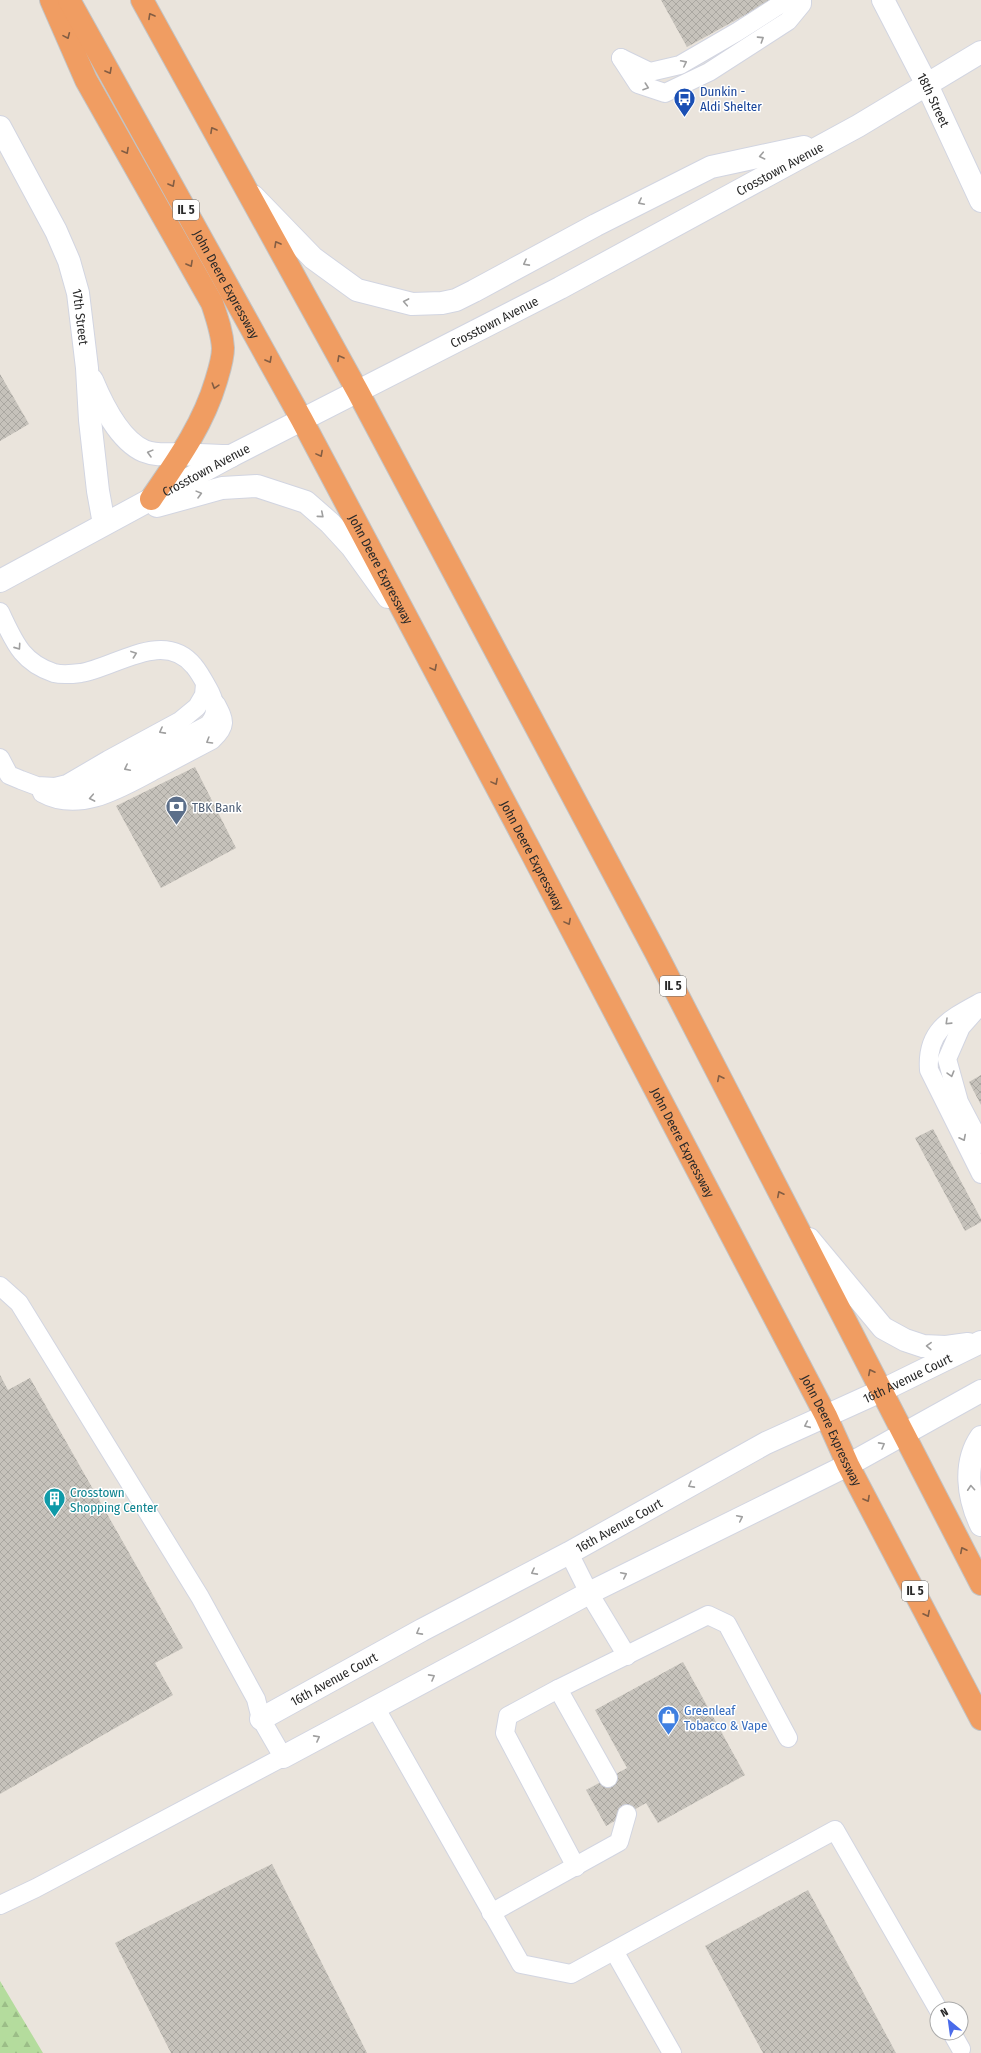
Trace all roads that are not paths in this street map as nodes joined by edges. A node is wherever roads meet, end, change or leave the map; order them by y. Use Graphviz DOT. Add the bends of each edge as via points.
graph roads {
  1 [pos="51,0"];
  2 [pos="69,0"];
  3 [pos="142,0"];
  4 [pos="787,0"];
  5 [pos="802,0"];
  6 [pos="883,0"];
  7 [pos="981,52"];
  8 [pos="927,85"];
  9 [pos="0,127"];
  10 [pos="827,142"];
  11 [pos="245,188"];
  12 [pos="981,201"];
  13 [pos="86,368"];
  14 [pos="358,392"];
  15 [pos="302,420"];
  16 [pos="182,454"];
  17 [pos="231,456"];
  18 [pos="151,499"];
  19 [pos="112,520"];
  20 [pos="0,581"];
  21 [pos="0,612"];
  22 [pos="422,644"];
  23 [pos="209,691"];
  24 [pos="0,758"];
  25 [pos="26,782"];
  26 [pos="981,1003"];
  27 [pos="981,1144"];
  28 [pos="981,1174"];
  29 [pos="792,1216"];
  30 [pos="0,1286"];
  31 [pos="981,1341"];
  32 [pos="981,1391"];
  33 [pos="881,1392"];
  34 [pos="826,1416"];
  35 [pos="903,1433"];
  36 [pos="981,1437"];
  37 [pos="848,1465"];
  38 [pos="981,1525"];
  39 [pos="568,1553"];
  40 [pos="981,1584"];
  41 [pos="589,1592"];
  42 [pos="627,1656"];
  43 [pos="558,1688"];
  44 [pos="375,1707"];
  45 [pos="261,1719"];
  46 [pos="981,1719"];
  47 [pos="788,1738"];
  48 [pos="283,1757"];
  49 [pos="608,1778"];
  50 [pos="627,1814"];
  51 [pos="576,1867"];
  52 [pos="0,1905"];
  53 [pos="491,1913"];
  54 [pos="614,1951"];
  55 [pos="933,2001"];
  56 [pos="956,2041"];
  57 [pos="961,2049"];
  58 [pos="672,2053"];
  1 -- 16 [label="highway, one-way" via="86,80 212,303 220,327 223,350 214,388 202,419"];
  2 -- 15 [label="highway, John Deere Expressway / IL 5, one-way"];
  11 -- 3 [label="highway, IL 5, one-way"];
  4 -- 5 [label="lane" via="680,65 650,72 621,58 638,84 665,93 709,72 788,21 802,4"];
  6 -- 8 [label="street, 18th Street"];
  7 -- 8 [label="street, Crosstown Avenue"];
  8 -- 10 [label="street, Crosstown Avenue"];
  8 -- 12 [label="street, 18th Street"];
  9 -- 13 [label="street, 17th Street" via="26,173 69,261 78,293"];
  10 -- 11 [label="street, one-way" via="711,167 474,291 456,300 442,303 412,304 357,290 314,258"];
  10 -- 14 [label="street, Crosstown Avenue" via="560,288"];
  14 -- 11 [label="highway, IL 5, one-way"];
  16 -- 13 [label="street, one-way" via="144,451 128,439 102,405"];
  13 -- 19 [label="street, 17th Street" via="98,491"];
  14 -- 15 [label="street, Crosstown Avenue"];
  29 -- 14 [label="highway, IL 5, one-way" via="655,951"];
  15 -- 17 [label="street, Crosstown Avenue"];
  15 -- 22 [label="highway, John Deere Expressway / IL 5, one-way"];
  16 -- 17 [label="street"];
  16 -- 18 [label="highway"];
  17 -- 18 [label="street, Crosstown Avenue"];
  18 -- 19 [label="street, Crosstown Avenue"];
  19 -- 20 [label="street, Crosstown Avenue"];
  19 -- 22 [label="street, one-way" via="222,488 257,486 306,502 330,523 352,548"];
  21 -- 23 [label="lane, one-way" via="15,643 26,658 56,674 96,670 138,652 159,649 180,654 194,665"];
  22 -- 34 [label="highway, John Deere Expressway / IL 5, one-way"];
  23 -- 25 [label="lane, one-way" via="197,707 180,721 67,784 55,787 37,786"];
  23 -- 25 [label="lane, one-way" via="224,722 222,731 212,740 113,793 78,801 59,799 43,794"];
  24 -- 25 [label="lane" via="8,774"];
  26 -- 27 [label="lane, one-way" via="961,1027 947,1059 959,1102"];
  26 -- 28 [label="lane, one-way" via="949,1020 935,1037 928,1056 929,1070"];
  31 -- 29 [label="street, one-way" via="946,1347 922,1346 882,1328"];
  33 -- 29 [label="highway, IL 5, one-way"];
  30 -- 45 [label="lane" via="19,1303 200,1597 256,1699"];
  31 -- 33 [label="street, 16th Avenue Court"];
  32 -- 35 [label="street"];
  33 -- 34 [label="street, 16th Avenue Court"];
  33 -- 35 [label="highway, IL 5"];
  34 -- 37 [label="highway, John Deere Expressway / IL 5"];
  34 -- 39 [label="street, 16th Avenue Court, one-way" via="766,1443"];
  37 -- 35 [label="street, one-way"];
  40 -- 35 [label="highway, IL 5, one-way"];
  38 -- 36 [label="street, one-way" via="973,1508 970,1462"];
  41 -- 37 [label="street, one-way"];
  37 -- 46 [label="highway, John Deere Expressway / IL 5, one-way"];
  39 -- 41 [label="lane"];
  39 -- 45 [label="street, 16th Avenue Court, one-way"];
  41 -- 42 [label="lane"];
  44 -- 41 [label="street, one-way"];
  42 -- 43 [label="lane"];
  42 -- 47 [label="lane" via="708,1615 727,1624"];
  43 -- 49 [label="lane"];
  43 -- 51 [label="lane" via="508,1716 504,1733"];
  48 -- 44 [label="street, one-way"];
  44 -- 53 [label="lane"];
  45 -- 48 [label="lane"];
  48 -- 52 [label="lane"];
  50 -- 51 [label="lane" via="619,1842"];
  51 -- 53 [label="lane"];
  53 -- 54 [label="lane" via="521,1964 571,1974"];
  54 -- 55 [label="lane" via="835,1830"];
  54 -- 58 [label="lane"];
  56 -- 57 [label="lane"];
}
